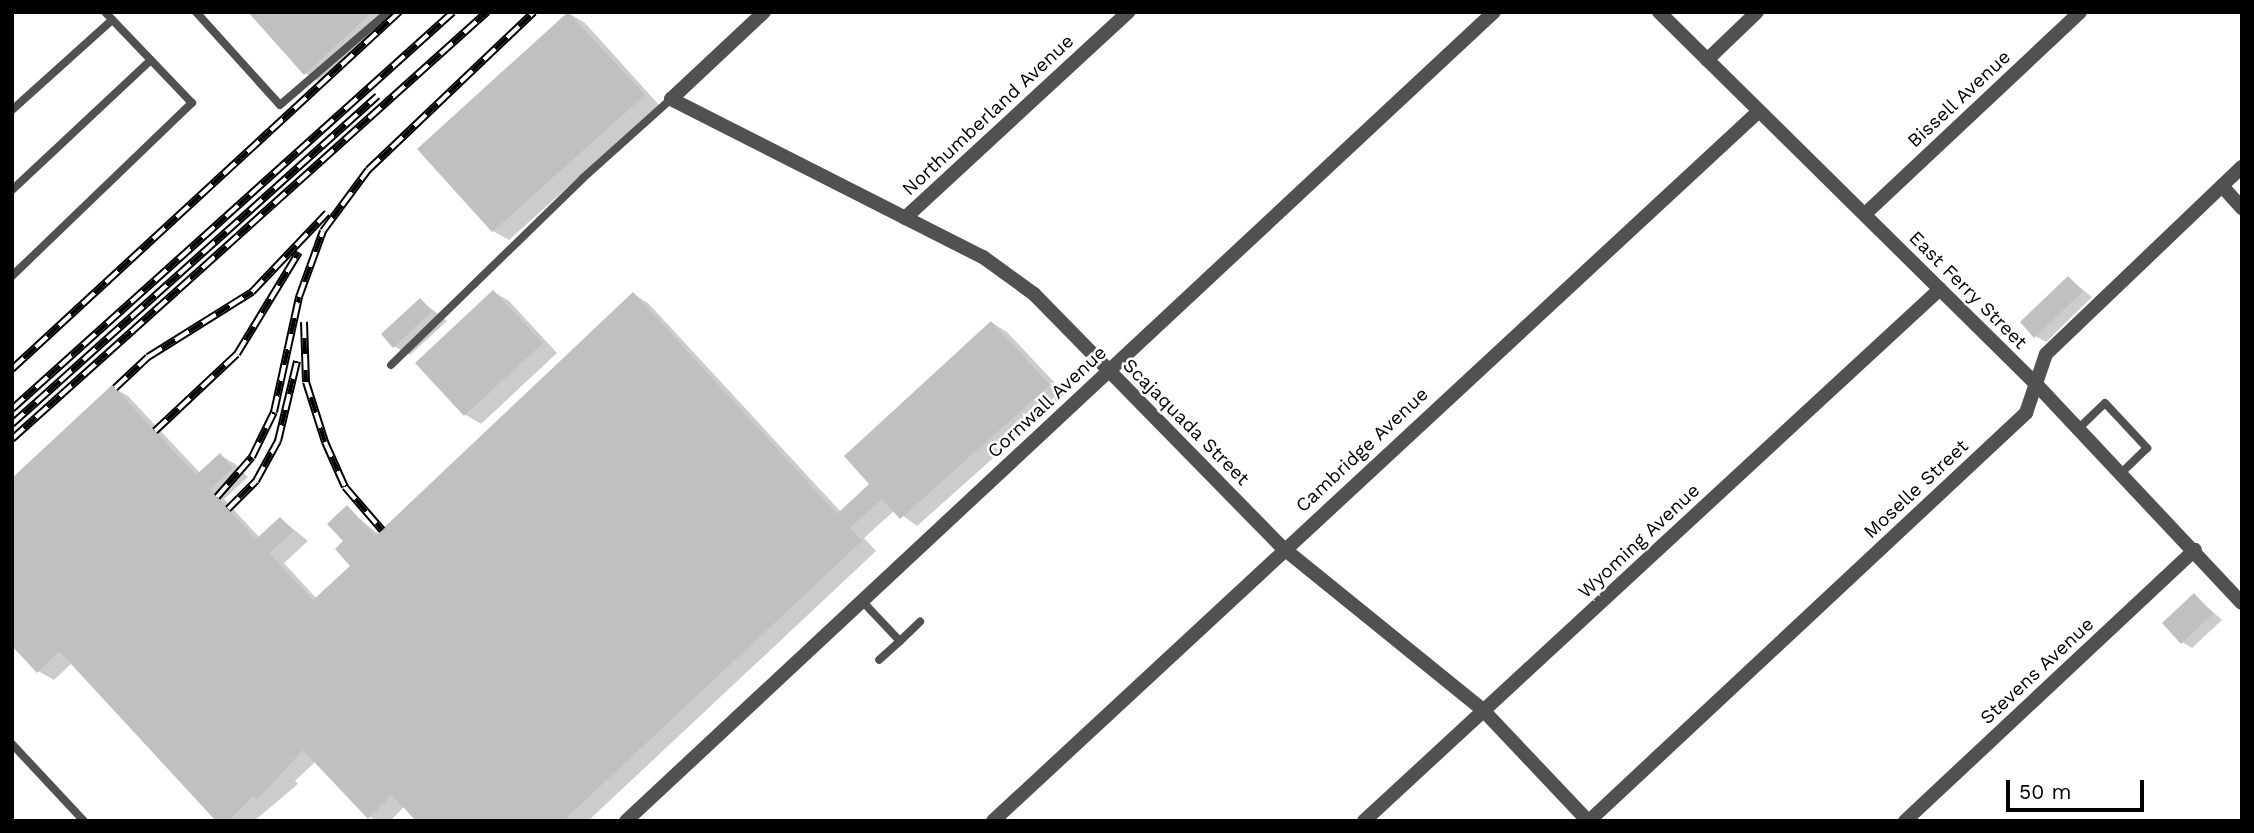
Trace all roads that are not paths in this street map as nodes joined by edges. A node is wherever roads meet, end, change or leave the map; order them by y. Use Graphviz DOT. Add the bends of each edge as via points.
graph roads {
  1 [pos="105,12"];
  2 [pos="195,12"];
  3 [pos="388,12"];
  4 [pos="764,12"];
  5 [pos="1128,12"];
  6 [pos="1494,12"];
  7 [pos="1659,12"];
  8 [pos="1757,12"];
  9 [pos="2080,12"];
  10 [pos="112,20"];
  11 [pos="151,60"];
  12 [pos="1707,60"];
  13 [pos="671,99"];
  14 [pos="12,110"];
  15 [pos="1759,110"];
  16 [pos="2242,167"];
  17 [pos="2222,186"];
  18 [pos="12,190"];
  19 [pos="2242,208"];
  20 [pos="1865,214"];
  21 [pos="905,218"];
  22 [pos="12,276"];
  23 [pos="1940,289"];
  24 [pos="391,365"];
  25 [pos="1108,371"];
  26 [pos="2037,385"];
  27 [pos="2078,429"];
  28 [pos="2121,473"];
  29 [pos="1283,548"];
  30 [pos="2195,550"];
  31 [pos="862,601"];
  32 [pos="2242,603"];
  33 [pos="920,622"];
  34 [pos="900,641"];
  35 [pos="879,660"];
  36 [pos="1483,710"];
  37 [pos="12,744"];
  38 [pos="84,821"];
  39 [pos="626,821"];
  40 [pos="993,821"];
  41 [pos="1363,821"];
  42 [pos="1588,821"];
  43 [pos="1905,821"];
  1 -- 10 [label="lane"];
  2 -- 3 [label="lane" via="280,106"];
  4 -- 13 [label="street"];
  5 -- 21 [label="street, Northumberland Avenue"];
  6 -- 25 [label="street, Cornwall Avenue"];
  7 -- 12 [label="street, East Ferry Street"];
  8 -- 12 [label="street"];
  9 -- 20 [label="street, Bissell Avenue"];
  10 -- 11 [label="lane"];
  10 -- 14 [label="lane"];
  11 -- 18 [label="lane"];
  11 -- 22 [label="lane" via="192,103"];
  12 -- 15 [label="street, East Ferry Street"];
  13 -- 21 [label="street, Scajaquada Street"];
  13 -- 24 [label="lane"];
  15 -- 20 [label="street, East Ferry Street"];
  15 -- 29 [label="street, Cambridge Avenue"];
  16 -- 17 [label="street, Moselle Street"];
  17 -- 19 [label="street"];
  17 -- 26 [label="street, Moselle Street" via="2046,354"];
  20 -- 23 [label="street, East Ferry Street"];
  21 -- 25 [label="street, Scajaquada Street" via="1000,268 1034,294"];
  23 -- 26 [label="street, East Ferry Street"];
  23 -- 36 [label="street, Wyoming Avenue"];
  25 -- 29 [label="street, Scajaquada Street"];
  25 -- 31 [label="street, Cornwall Avenue"];
  26 -- 27 [label="street, East Ferry Street"];
  26 -- 42 [label="street, Moselle Street" via="2026,413"];
  27 -- 28 [label="street, East Ferry Street"];
  27 -- 28 [label="lane" via="2105,403 2147,448"];
  28 -- 30 [label="street, East Ferry Street"];
  29 -- 36 [label="street, Scajaquada Street"];
  29 -- 40 [label="street, Cambridge Avenue"];
  30 -- 32 [label="street, East Ferry Street"];
  30 -- 43 [label="street, Stevens Avenue"];
  31 -- 34 [label="lane"];
  31 -- 39 [label="street, Cornwall Avenue"];
  33 -- 34 [label="lane"];
  34 -- 35 [label="lane"];
  36 -- 41 [label="street, Wyoming Avenue"];
  36 -- 42 [label="street, Scajaquada Street"];
  37 -- 38 [label="lane"];
}
